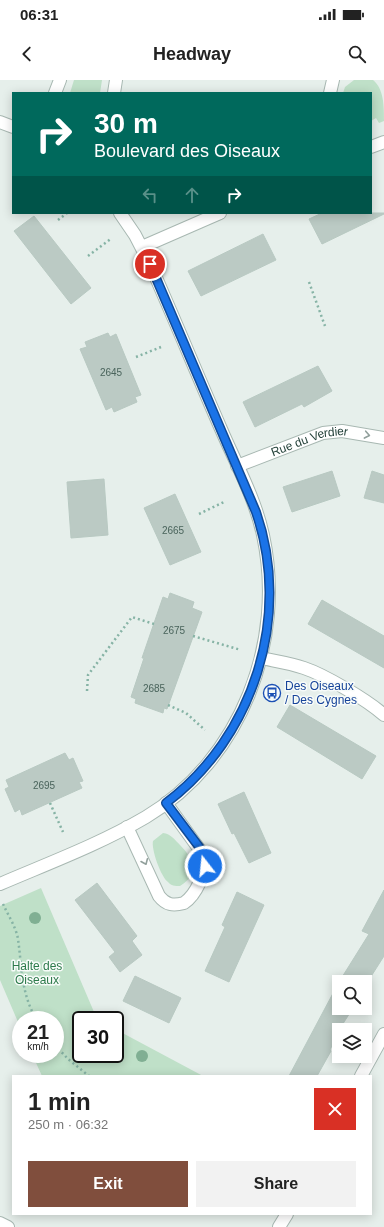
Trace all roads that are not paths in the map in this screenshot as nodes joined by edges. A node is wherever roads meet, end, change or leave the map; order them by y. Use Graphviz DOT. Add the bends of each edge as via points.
graph roads {
  1 [pos="60,80"];
  2 [pos="116,80"];
  3 [pos="333,80"];
  4 [pos="56,92"];
  5 [pos="114,92"];
  6 [pos="330,92"];
  7 [pos="0,122"];
  8 [pos="12,127"];
  9 [pos="384,142"];
  10 [pos="372,147"];
  11 [pos="121,214"];
  12 [pos="218,214"];
  13 [pos="142,247"];
  14 [pos="384,438"];
  15 [pos="237,466"];
  16 [pos="261,658"];
  17 [pos="384,715"];
  18 [pos="166,803"];
  19 [pos="127,827"];
  20 [pos="0,884"];
  21 [pos="384,1034"];
  22 [pos="362,1075"];
  23 [pos="286,1215"];
  24 [pos="0,1223"];
  25 [pos="8,1227"];
  26 [pos="280,1227"];
  1 -- 4 [label="street"];
  2 -- 5 [label="street"];
  3 -- 6 [label="street"];
  7 -- 8 [label="street"];
  9 -- 10 [label="street"];
  11 -- 13 [label="street"];
  12 -- 13 [label="street"];
  13 -- 15 [label="street"];
  15 -- 14 [label="street, Rue du Verdier, one-way" via="323,433 342,431"];
  15 -- 16 [label="street" via="260,522 266,557 269,586 268,622"];
  16 -- 17 [label="street" via="314,672 366,701"];
  16 -- 18 [label="street" via="249,696 228,735 196,776"];
  18 -- 19 [label="street"];
  19 -- 18 [label="street, one-way" via="159,896 171,905 184,903 194,893 205,866 205,857"];
  19 -- 20 [label="street"];
  21 -- 22 [label="street"];
  23 -- 26 [label="street"];
  24 -- 25 [label="street"];
}
